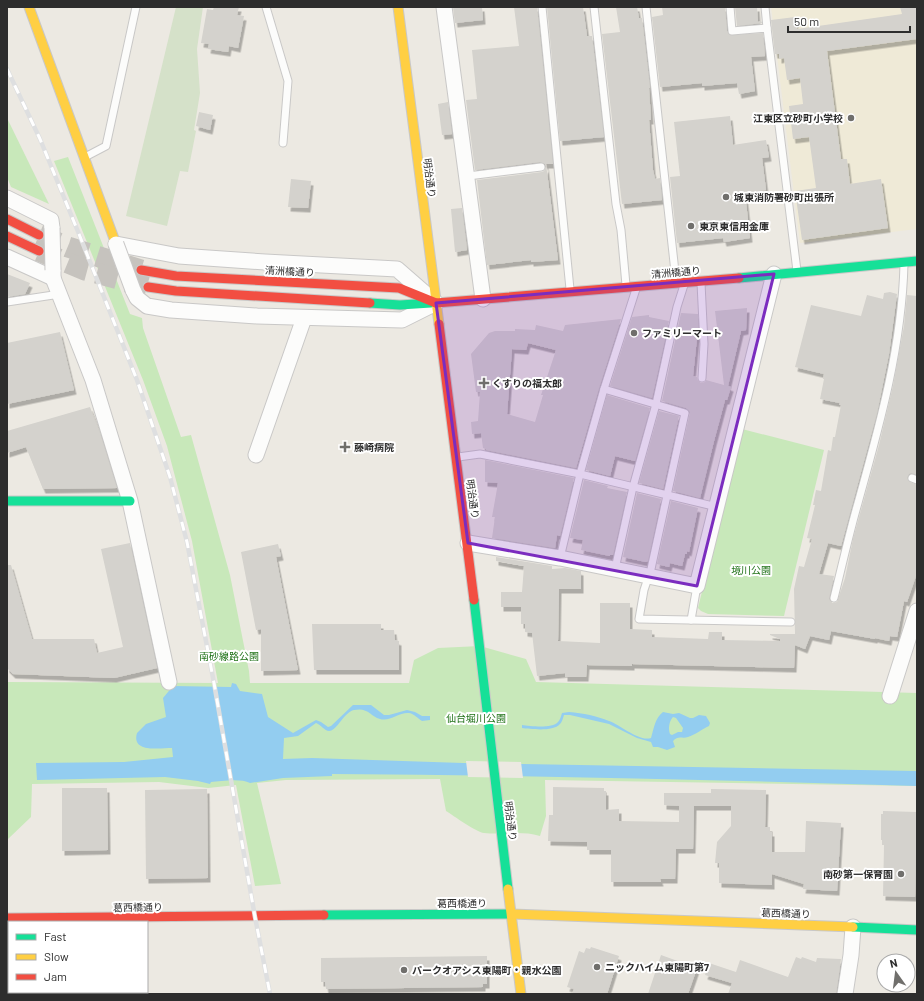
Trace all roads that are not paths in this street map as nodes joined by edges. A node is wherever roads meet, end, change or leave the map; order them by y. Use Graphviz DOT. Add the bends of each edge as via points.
graph roads {
  1 [pos="29,7"];
  2 [pos="136,7"];
  3 [pos="266,7"];
  4 [pos="398,7"];
  5 [pos="444,7"];
  6 [pos="542,7"];
  7 [pos="594,7"];
  8 [pos="646,7"];
  9 [pos="730,7"];
  10 [pos="765,7"];
  11 [pos="767,28"];
  12 [pos="283,143"];
  13 [pos="84,157"];
  14 [pos="541,167"];
  15 [pos="468,176"];
  16 [pos="7,198"];
  17 [pos="7,219"];
  18 [pos="46,232"];
  19 [pos="7,236"];
  20 [pos="116,244"];
  21 [pos="39,251"];
  22 [pos="7,257"];
  23 [pos="917,260"];
  24 [pos="904,262"];
  25 [pos="141,270"];
  26 [pos="798,273"];
  27 [pos="53,274"];
  28 [pos="774,274"];
  29 [pos="701,281"];
  30 [pos="680,283"];
  31 [pos="148,287"];
  32 [pos="636,287"];
  33 [pos="626,288"];
  34 [pos="570,292"];
  35 [pos="60,294"];
  36 [pos="483,299"];
  37 [pos="7,302"];
  38 [pos="436,303"];
  39 [pos="304,318"];
  40 [pos="702,378"];
  41 [pos="604,389"];
  42 [pos="656,404"];
  43 [pos="256,455"];
  44 [pos="456,457"];
  45 [pos="580,474"];
  46 [pos="633,487"];
  47 [pos="668,494"];
  48 [pos="7,501"];
  49 [pos="130,501"];
  50 [pos="717,507"];
  51 [pos="468,543"];
  52 [pos="560,558"];
  53 [pos="614,569"];
  54 [pos="650,576"];
  55 [pos="697,586"];
  56 [pos="834,598"];
  57 [pos="917,611"];
  58 [pos="691,620"];
  59 [pos="792,622"];
  60 [pos="169,682"];
  61 [pos="890,696"];
  62 [pos="512,914"];
  63 [pos="7,918"];
  64 [pos="101,920"];
  65 [pos="853,927"];
  66 [pos="917,930"];
  67 [pos="521,994"];
  68 [pos="845,994"];
  1 -- 13 [label="main road"];
  2 -- 13 [label="lane" via="106,146"];
  3 -- 12 [label="lane" via="288,80"];
  4 -- 38 [label="main road, 明治通り"];
  5 -- 15 [label="street"];
  6 -- 34 [label="lane"];
  7 -- 33 [label="lane"];
  8 -- 30 [label="lane"];
  9 -- 11 [label="lane" via="732,31"];
  10 -- 11 [label="lane"];
  11 -- 26 [label="lane"];
  13 -- 20 [label="main road"];
  14 -- 15 [label="lane"];
  15 -- 36 [label="street"];
  16 -- 18 [label="street" via="51,220"];
  17 -- 18 [label="main road"];
  18 -- 27 [label="street, bridge"];
  19 -- 21 [label="main road"];
  20 -- 38 [label="street" via="179,256 397,269"];
  20 -- 39 [label="street, bridge" via="136,298 147,306 171,310"];
  22 -- 27 [label="street"];
  23 -- 24 [label="main road, 清洲橋通り"];
  24 -- 26 [label="main road, 清洲橋通り"];
  24 -- 56 [label="lane" via="904,286 894,358 879,429"];
  25 -- 38 [label="main road, 清洲橋通り" via="176,276 399,288"];
  26 -- 28 [label="main road, 清洲橋通り"];
  27 -- 35 [label="street"];
  28 -- 29 [label="main road, 清洲橋通り"];
  28 -- 50 [label="street"];
  29 -- 30 [label="main road, 清洲橋通り"];
  29 -- 40 [label="lane" via="704,344"];
  30 -- 32 [label="main road, 清洲橋通り"];
  30 -- 42 [label="lane"];
  31 -- 38 [label="main road, 清洲橋通り" via="400,305"];
  32 -- 33 [label="main road, 清洲橋通り"];
  32 -- 41 [label="lane"];
  33 -- 34 [label="main road, 清洲橋通り"];
  34 -- 36 [label="main road, 清洲橋通り"];
  35 -- 37 [label="lane"];
  35 -- 49 [label="street" via="93,380"];
  36 -- 38 [label="main road, 清洲橋通り"];
  38 -- 39 [label="street" via="402,320"];
  38 -- 44 [label="main road, 明治通り"];
  39 -- 43 [label="street"];
  41 -- 42 [label="lane"];
  41 -- 45 [label="lane"];
  42 -- 46 [label="lane"];
  42 -- 47 [label="lane" via="685,413"];
  44 -- 45 [label="lane" via="480,454"];
  44 -- 51 [label="main road, 明治通り"];
  45 -- 46 [label="lane"];
  45 -- 52 [label="lane"];
  46 -- 47 [label="lane"];
  46 -- 53 [label="lane"];
  47 -- 50 [label="lane"];
  47 -- 54 [label="lane"];
  48 -- 49 [label="main road"];
  49 -- 60 [label="street"];
  50 -- 55 [label="street"];
  51 -- 52 [label="street"];
  51 -- 62 [label="main road, 明治通り"];
  52 -- 53 [label="street"];
  53 -- 54 [label="street"];
  54 -- 55 [label="street"];
  54 -- 58 [label="lane" via="644,590 639,619"];
  55 -- 58 [label="lane"];
  57 -- 61 [label="street"];
  58 -- 59 [label="lane"];
  62 -- 64 [label="main road, 葛西橋通り"];
  62 -- 65 [label="main road, 葛西橋通り"];
  62 -- 67 [label="main road, 明治通り"];
  63 -- 64 [label="main road, 葛西橋通り"];
  65 -- 66 [label="main road, 葛西橋通り"];
  65 -- 68 [label="street"];
}
